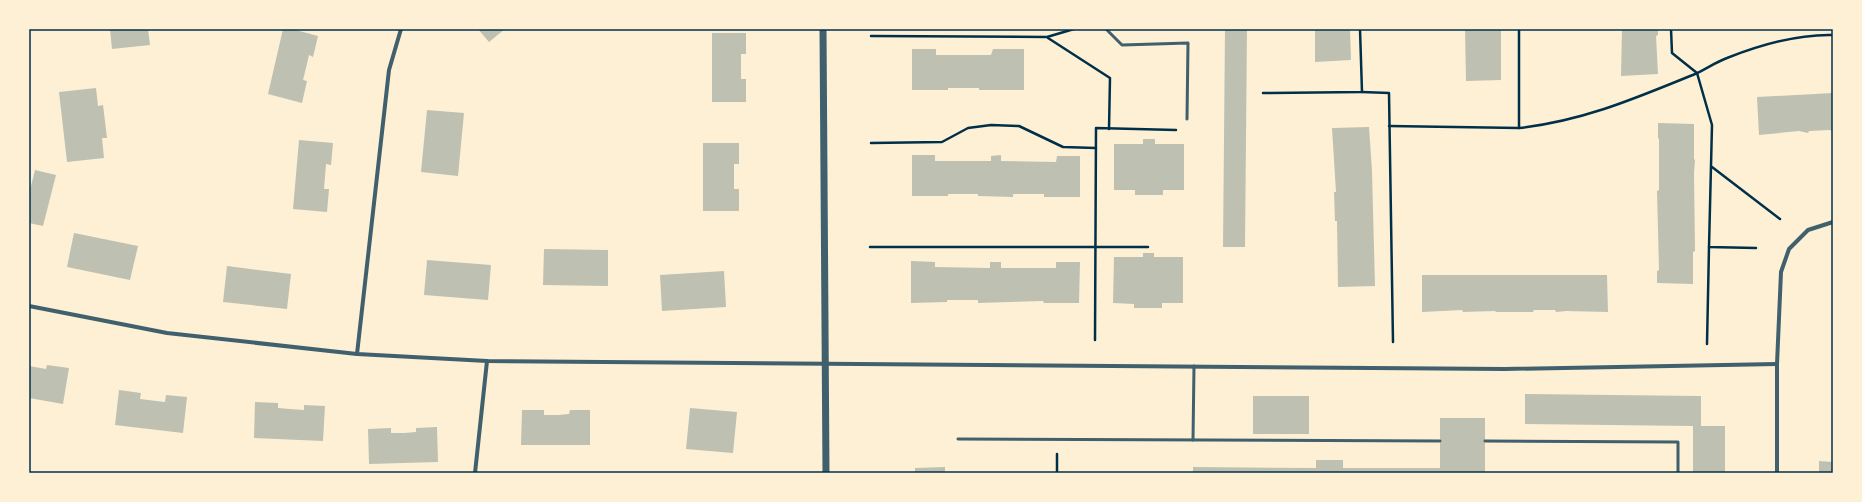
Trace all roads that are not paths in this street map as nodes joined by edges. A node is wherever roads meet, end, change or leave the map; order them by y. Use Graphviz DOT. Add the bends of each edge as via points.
graph roads {
  1 [pos="401,29"];
  2 [pos="823,29"];
  3 [pos="1106,29"];
  4 [pos="1187,118"];
  5 [pos="1833,222"];
  6 [pos="29,306"];
  7 [pos="357,354"];
  8 [pos="486,362"];
  9 [pos="826,363"];
  10 [pos="1777,364"];
  11 [pos="1194,366"];
  12 [pos="958,439"];
  13 [pos="1193,440"];
  14 [pos="1440,441"];
  15 [pos="1485,441"];
  16 [pos="475,473"];
  17 [pos="826,473"];
  18 [pos="1678,473"];
  19 [pos="1777,473"];
  1 -- 7 [label="street" via="389,70"];
  2 -- 9 [label="street"];
  3 -- 4 [label="lane" via="1122,45 1188,43"];
  5 -- 10 [label="street" via="1808,230 1789,249 1781,272"];
  6 -- 7 [label="street" via="167,333"];
  7 -- 8 [label="street"];
  8 -- 9 [label="street"];
  8 -- 16 [label="street"];
  9 -- 11 [label="street"];
  9 -- 17 [label="street"];
  10 -- 11 [label="street" via="1505,369"];
  10 -- 19 [label="street"];
  11 -- 13 [label="lane"];
  12 -- 13 [label="lane"];
  13 -- 14 [label="lane"];
  15 -- 18 [label="lane" via="1678,442"];
}
